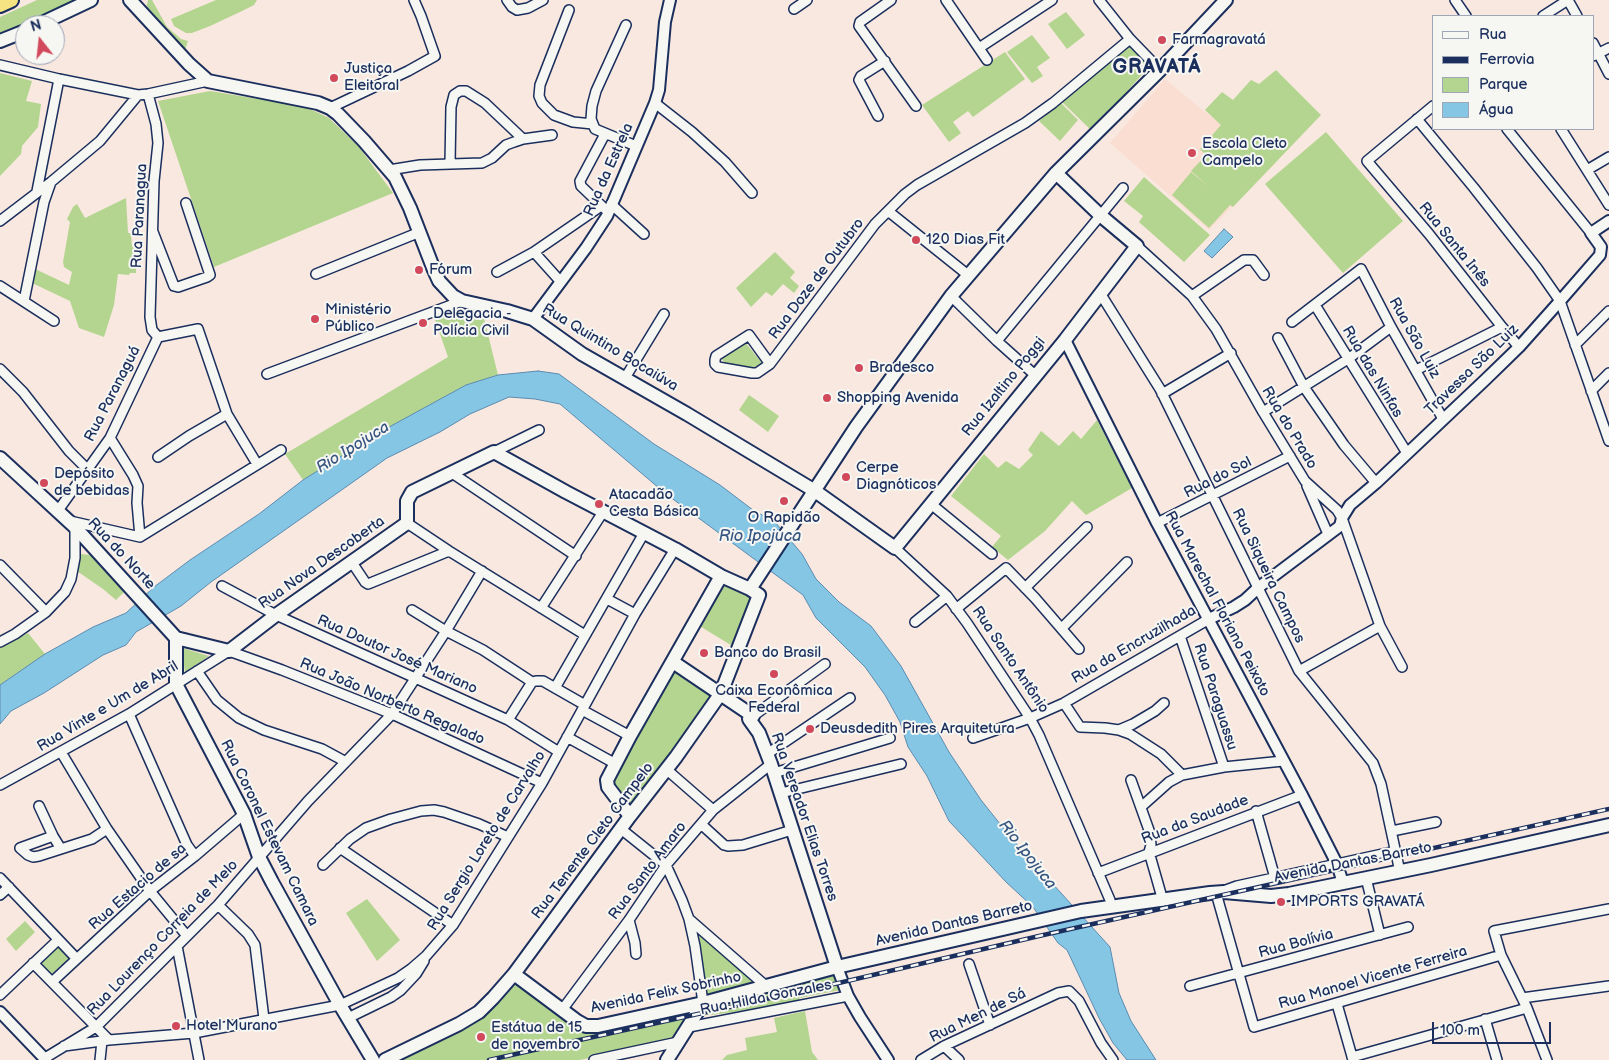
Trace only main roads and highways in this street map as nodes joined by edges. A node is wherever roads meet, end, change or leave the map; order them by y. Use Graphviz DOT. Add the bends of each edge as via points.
graph roads {
  1 [pos="11,0"];
  2 [pos="91,0"];
  3 [pos="130,0"];
  4 [pos="1226,0"];
  5 [pos="0,5"];
  6 [pos="59,15"];
  7 [pos="15,35"];
  8 [pos="0,41"];
  9 [pos="1056,173"];
  10 [pos="0,458"];
  11 [pos="815,492"];
  12 [pos="895,548"];
  13 [pos="721,576"];
  14 [pos="753,585"];
  15 [pos="176,638"];
  16 [pos="672,662"];
  17 [pos="720,694"];
  18 [pos="630,816"];
  19 [pos="1609,825"];
  20 [pos="837,967"];
  21 [pos="514,974"];
  22 [pos="703,1003"];
  23 [pos="665,1059"];
  24 [pos="373,1060"];
  25 [pos="384,1060"];
  1 -- 5 [label="highway"];
  2 -- 6 [label="main road"];
  3 -- 11 [label="main road, Rua Quintino Bocaiúva" via="208,81 330,108 395,177 434,270 453,296 532,319 582,354"];
  4 -- 9 [label="main road"];
  7 -- 8 [label="main road"];
  9 -- 11 [label="main road" via="951,296 874,400"];
  9 -- 12 [label="main road, Rua Izaltino Poggi" via="1138,246"];
  10 -- 15 [label="main road, Rua do Norte" via="66,520"];
  11 -- 12 [label="main road, Rua Santo Antônio"];
  11 -- 14 [label="main road"];
  13 -- 14 [label="main road"];
  13 -- 15 [label="main road, Rua Nova Descoberta" via="494,452 412,492 407,501 407,524 228,651"];
  13 -- 16 [label="main road"];
  14 -- 17 [label="main road, Rua Tenente Cleto Campelo" via="760,598"];
  15 -- 24 [label="main road, Rua Coronel Estevam Camara" via="176,684 244,814 260,857"];
  16 -- 17 [label="main road"];
  16 -- 18 [label="main road" via="607,780 611,792"];
  17 -- 18 [label="main road, Rua Tenente Cleto Campelo"];
  17 -- 20 [label="main road, Rua Vereador Elias Torres" via="754,716 749,719 759,733 781,792"];
  18 -- 21 [label="main road, Rua Tenente Cleto Campelo"];
  19 -- 20 [label="main road, Avenida Dantas Barreto" via="1289,894 1270,896 1220,892 1081,911"];
  20 -- 22 [label="main road, Avenida Felix Sobrinho"];
  21 -- 22 [label="main road, Avenida Felix Sobrinho" via="577,1021 592,1026"];
  21 -- 25 [label="main road, Rua Tenente Cleto Campelo" via="479,1012"];
  22 -- 23 [label="main road"];
}
